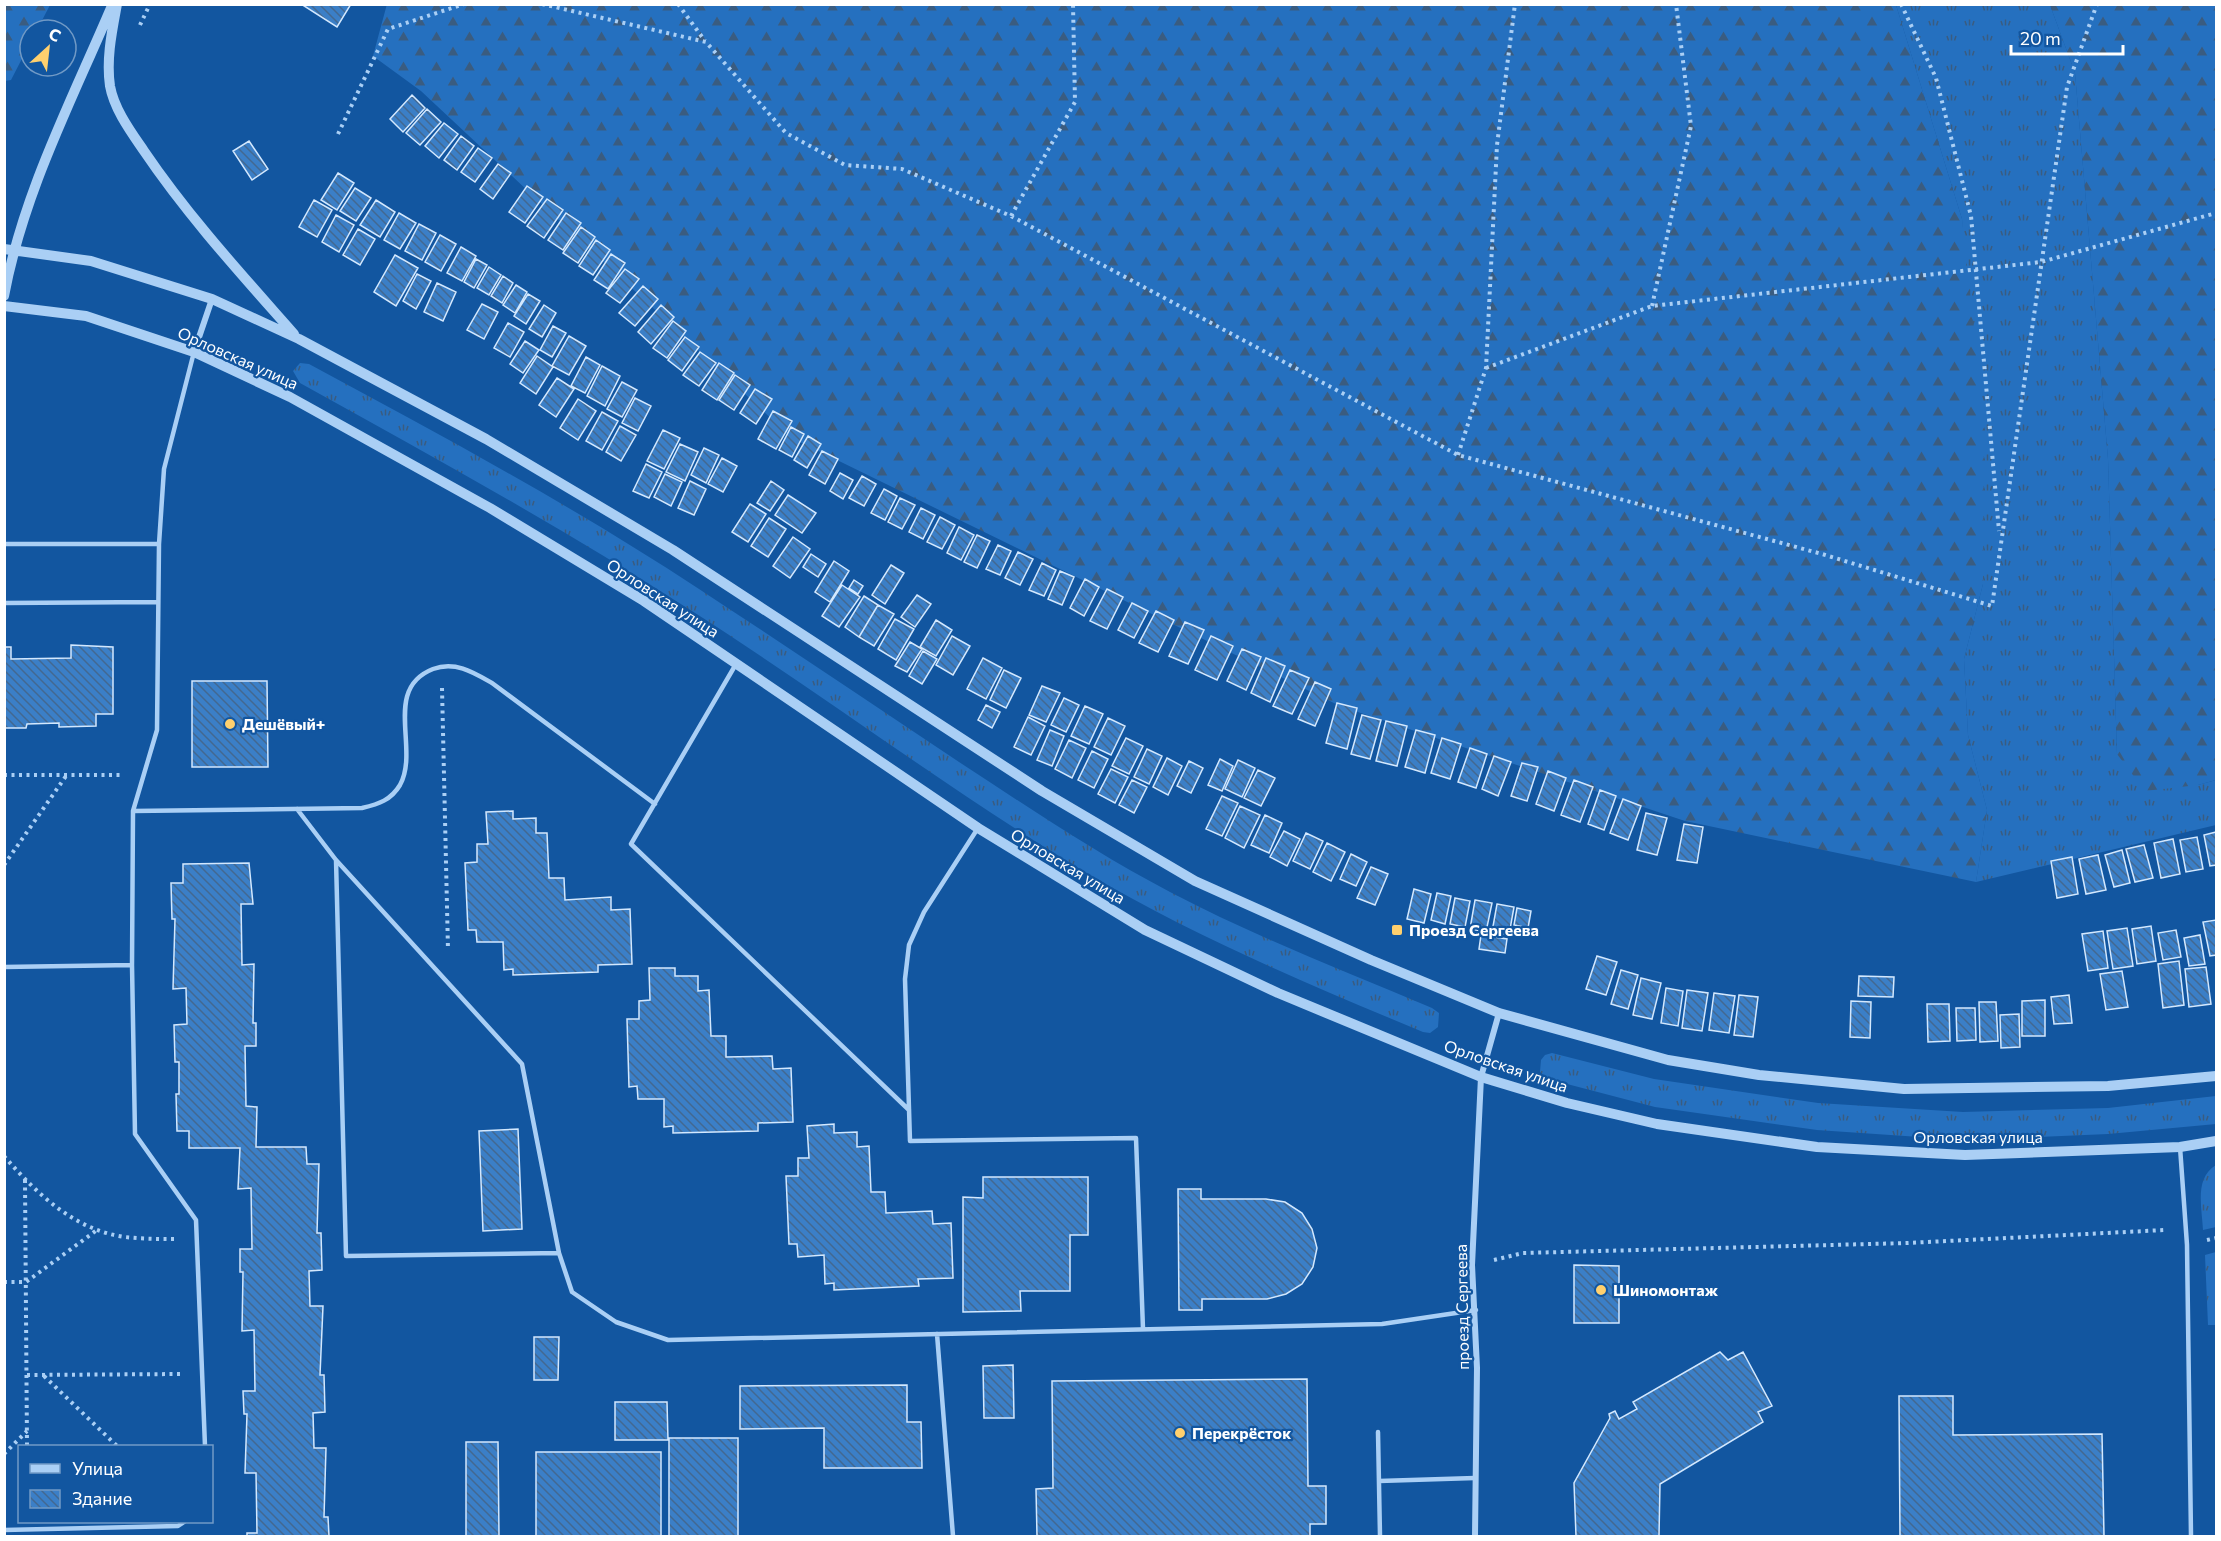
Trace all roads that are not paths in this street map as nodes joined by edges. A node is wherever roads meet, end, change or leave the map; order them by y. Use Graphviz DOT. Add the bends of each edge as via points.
graph roads {
  1 [pos="115,4"];
  2 [pos="9,249"];
  3 [pos="4,296"];
  4 [pos="212,299"];
  5 [pos="4,306"];
  6 [pos="299,339"];
  7 [pos="194,352"];
  8 [pos="159,543"];
  9 [pos="4,544"];
  10 [pos="158,602"];
  11 [pos="4,603"];
  12 [pos="736,664"];
  13 [pos="655,804"];
  14 [pos="297,809"];
  15 [pos="133,811"];
  16 [pos="978,828"];
  17 [pos="336,860"];
  18 [pos="132,965"];
  19 [pos="4,967"];
  20 [pos="1499,1013"];
  21 [pos="2217,1076"];
  22 [pos="1481,1077"];
  23 [pos="909,1110"];
  24 [pos="2217,1142"];
  25 [pos="2180,1147"];
  26 [pos="559,1253"];
  27 [pos="1476,1310"];
  28 [pos="1143,1329"];
  29 [pos="938,1334"];
  30 [pos="1378,1432"];
  31 [pos="205,1445"];
  32 [pos="1475,1478"];
  33 [pos="1379,1481"];
  34 [pos="181,1523"];
  35 [pos="4,1530"];
  36 [pos="953,1536"];
  37 [pos="1380,1536"];
  38 [pos="1475,1536"];
  39 [pos="2191,1536"];
  1 -- 2 [label="street"];
  1 -- 6 [label="street" via="110,88 124,122 188,212"];
  2 -- 3 [label="street"];
  2 -- 4 [label="street" via="91,261"];
  4 -- 6 [label="street"];
  4 -- 7 [label="street"];
  5 -- 7 [label="street, Орловская улица" via="86,316"];
  6 -- 20 [label="street" via="486,439 673,550 1042,791 1195,881"];
  7 -- 8 [label="lane" via="164,469"];
  7 -- 12 [label="street, Орловская улица" via="290,397 490,508 644,601"];
  8 -- 9 [label="lane"];
  8 -- 10 [label="lane"];
  10 -- 11 [label="lane"];
  10 -- 15 [label="lane" via="157,730"];
  12 -- 13 [label="lane"];
  12 -- 16 [label="street, Орловская улица"];
  13 -- 14 [label="lane" via="492,683 472,671 441,666 414,682 406,696 406,764 401,783 392,796 381,804 363,808"];
  13 -- 23 [label="lane" via="631,844"];
  14 -- 15 [label="lane"];
  14 -- 17 [label="lane"];
  15 -- 18 [label="lane"];
  16 -- 22 [label="street, Орловская улица" via="1145,930 1278,993"];
  16 -- 23 [label="lane" via="924,912 909,945 905,979"];
  17 -- 26 [label="lane" via="522,1064"];
  17 -- 26 [label="lane" via="346,1256"];
  18 -- 19 [label="lane"];
  18 -- 31 [label="lane" via="135,1134 196,1220"];
  20 -- 21 [label="street" via="1668,1060 1759,1075 1904,1089 2108,1086"];
  20 -- 22 [label="street, проезд Сергеева"];
  22 -- 25 [label="street, Орловская улица" via="1657,1125 1817,1147 1965,1155"];
  22 -- 27 [label="street, проезд Сергеева" via="1472,1265"];
  23 -- 28 [label="lane" via="910,1141 1136,1138"];
  24 -- 25 [label="street, Орловская улица"];
  25 -- 39 [label="lane" via="2187,1245"];
  26 -- 29 [label="lane" via="572,1292 616,1322 668,1340"];
  27 -- 28 [label="lane" via="1382,1324"];
  27 -- 32 [label="street, проезд Сергеева"];
  28 -- 29 [label="lane"];
  29 -- 36 [label="lane"];
  30 -- 33 [label="lane"];
  32 -- 33 [label="lane"];
  32 -- 38 [label="street, проезд Сергеева"];
  33 -- 37 [label="lane"];
  34 -- 35 [label="lane"];
}
